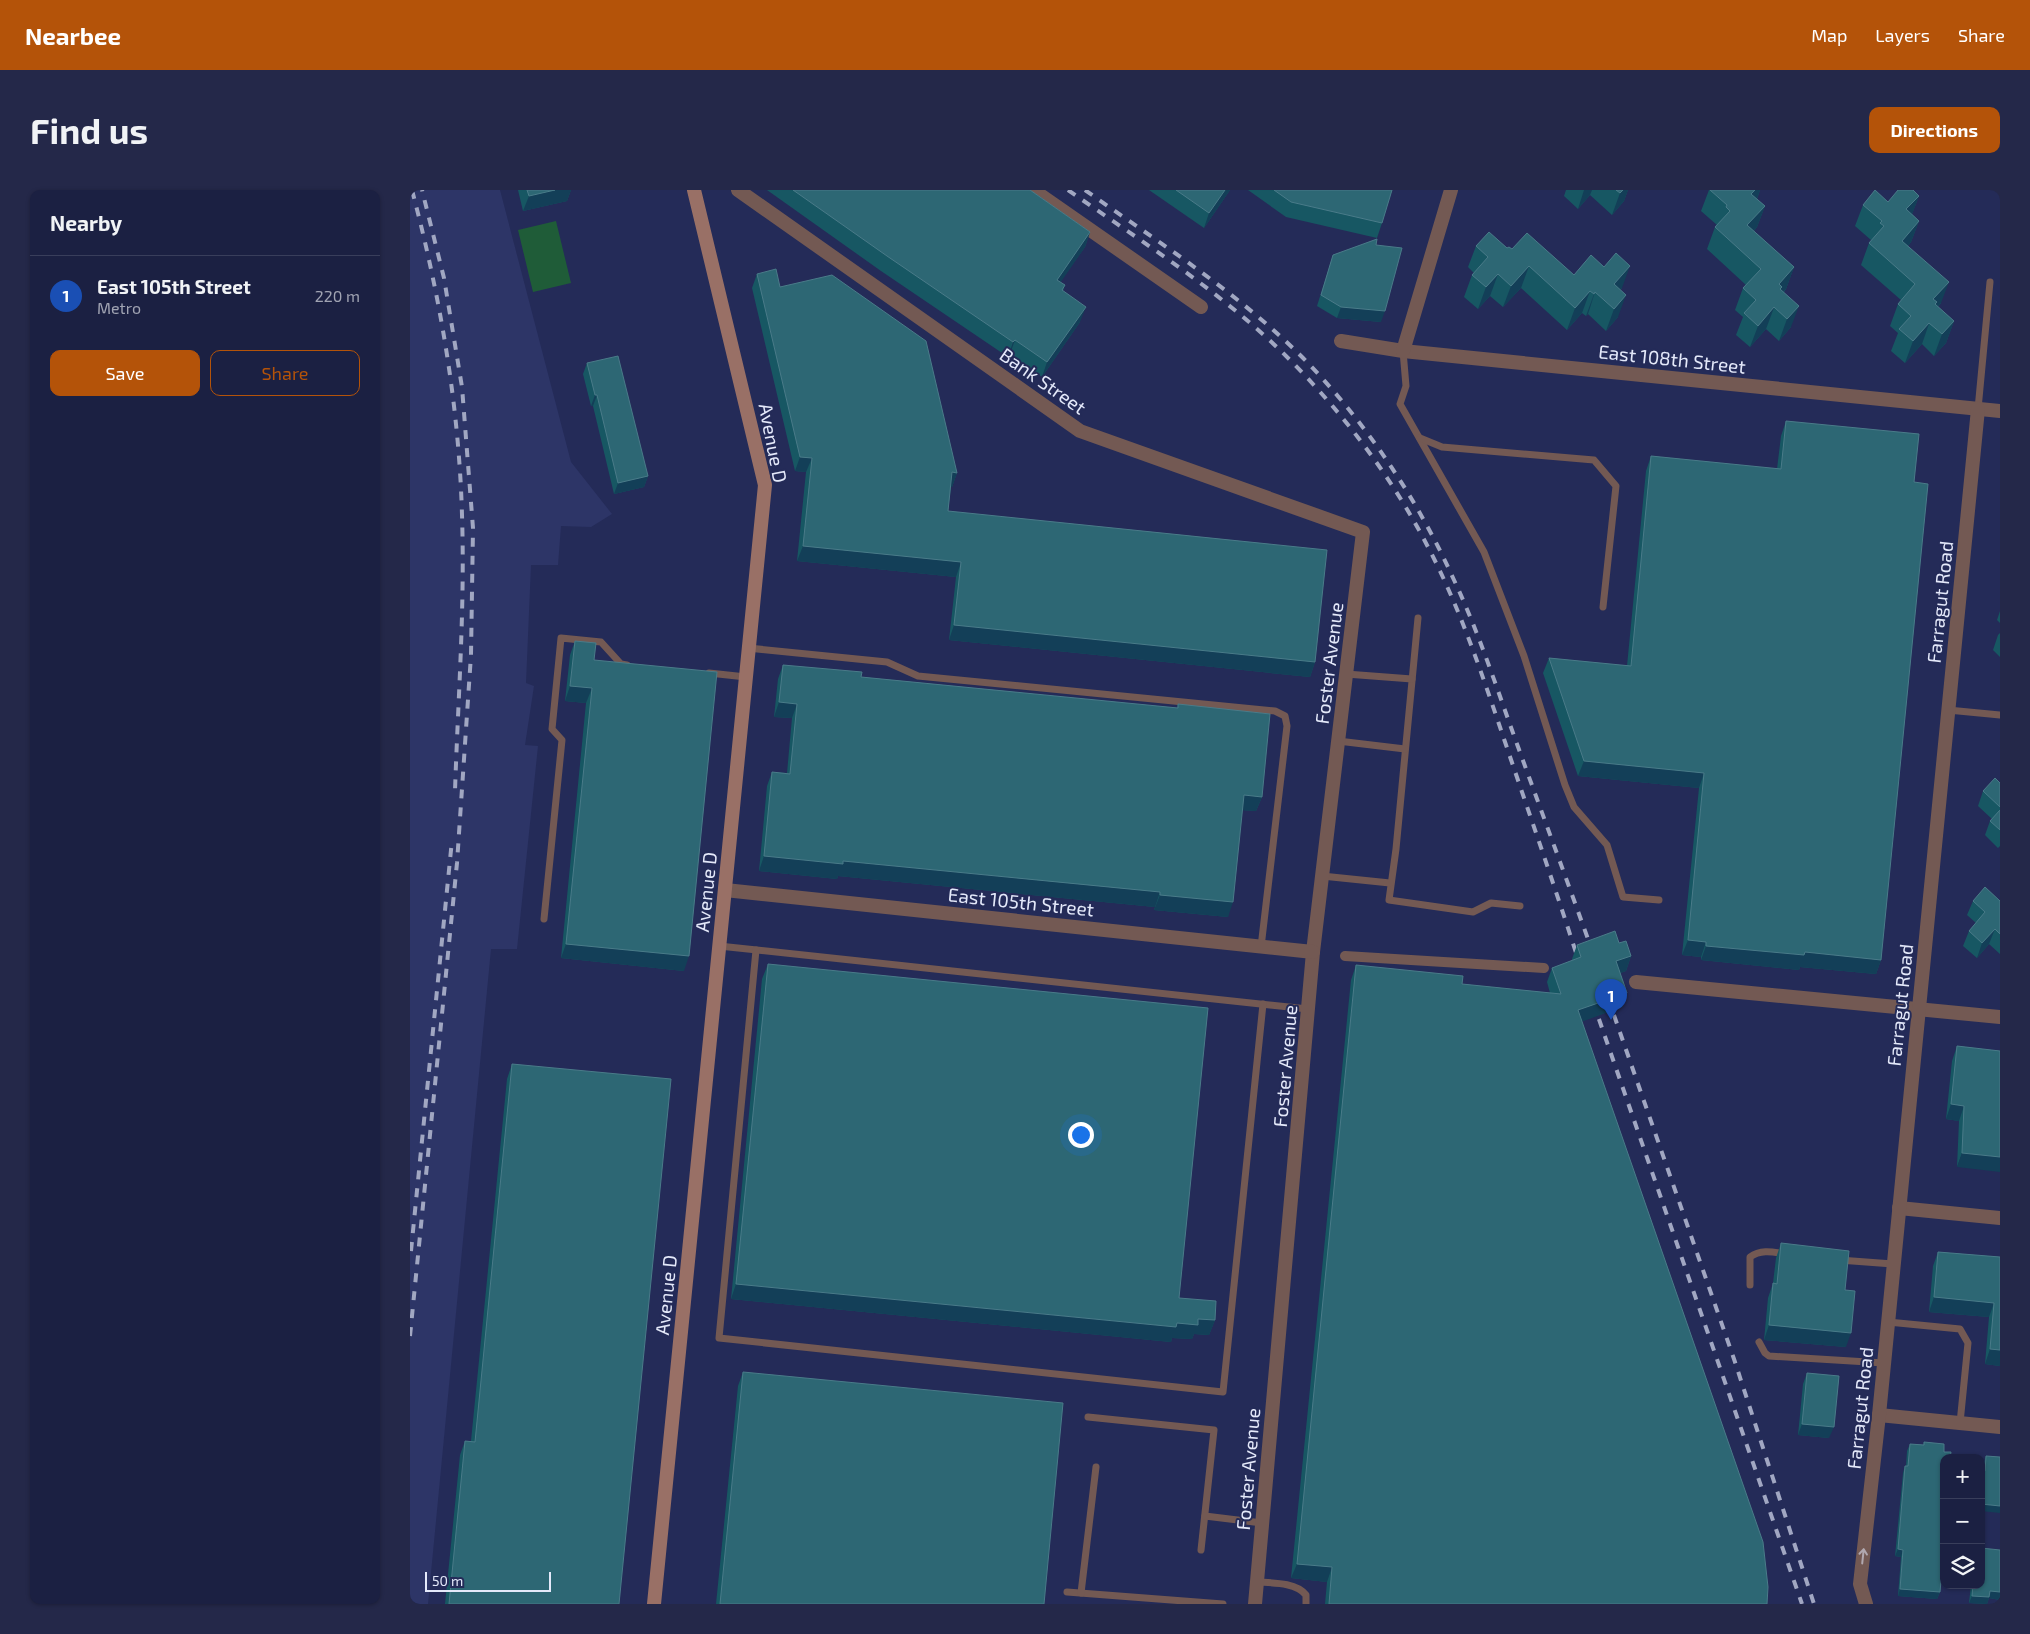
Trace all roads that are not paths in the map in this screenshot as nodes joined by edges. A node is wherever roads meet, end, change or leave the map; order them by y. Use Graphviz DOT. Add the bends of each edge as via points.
graph roads {
  1 [pos="694,190"];
  2 [pos="738,190"];
  3 [pos="1033,190"];
  4 [pos="1451,190"];
  5 [pos="1990,282"];
  6 [pos="1200,307"];
  7 [pos="1341,341"];
  8 [pos="1403,351"];
  9 [pos="1978,409"];
  10 [pos="2000,411"];
  11 [pos="1419,437"];
  12 [pos="1363,532"];
  13 [pos="1603,607"];
  14 [pos="1418,618"];
  15 [pos="748,648"];
  16 [pos="631,665"];
  17 [pos="698,672"];
  18 [pos="1346,674"];
  19 [pos="746,677"];
  20 [pos="1412,679"];
  21 [pos="1948,710"];
  22 [pos="2000,714"];
  23 [pos="1338,741"];
  24 [pos="1405,749"];
  25 [pos="1322,876"];
  26 [pos="1390,883"];
  27 [pos="725,890"];
  28 [pos="1659,900"];
  29 [pos="1520,906"];
  30 [pos="544,919"];
  31 [pos="719,946"];
  32 [pos="1261,947"];
  33 [pos="756,950"];
  34 [pos="1313,952"];
  35 [pos="1344,956"];
  36 [pos="1544,968"];
  37 [pos="1636,982"];
  38 [pos="1264,1004"];
  39 [pos="1308,1008"];
  40 [pos="1918,1010"];
  41 [pos="2000,1017"];
  42 [pos="1899,1208"];
  43 [pos="2000,1218"];
  44 [pos="1794,1255"];
  45 [pos="1833,1259"];
  46 [pos="1894,1264"];
  47 [pos="1750,1285"];
  48 [pos="1888,1322"];
  49 [pos="1759,1342"];
  50 [pos="1884,1363"];
  51 [pos="1879,1415"];
  52 [pos="1088,1417"];
  53 [pos="1960,1423"];
  54 [pos="2000,1427"];
  55 [pos="1096,1467"];
  56 [pos="1205,1516"];
  57 [pos="1262,1523"];
  58 [pos="1201,1550"];
  59 [pos="1257,1582"];
  60 [pos="1067,1592"];
  61 [pos="1081,1593"];
  62 [pos="654,1604"];
  63 [pos="1223,1604"];
  64 [pos="1255,1604"];
  65 [pos="1306,1604"];
  66 [pos="1866,1604"];
  1 -- 15 [label="main road, Avenue D" via="765,485"];
  2 -- 12 [label="street, Bank Street" via="1080,430"];
  3 -- 6 [label="street"];
  4 -- 8 [label="street"];
  5 -- 9 [label="lane"];
  7 -- 8 [label="street, East 108th Street"];
  8 -- 9 [label="street, East 108th Street"];
  8 -- 11 [label="lane" via="1406,386 1400,404"];
  9 -- 10 [label="street, East 108th Street"];
  9 -- 21 [label="street, Farragut Road"];
  11 -- 13 [label="lane" via="1442,446 1594,460 1616,486"];
  11 -- 28 [label="lane" via="1484,552 1524,656 1574,807 1607,845 1623,897"];
  12 -- 18 [label="street, Foster Avenue"];
  14 -- 20 [label="lane"];
  15 -- 19 [label="main road, Avenue D"];
  15 -- 32 [label="lane" via="888,662 918,676 1275,711 1284,716 1287,726"];
  16 -- 30 [label="lane" via="621,664 601,642 561,638 552,729 562,740"];
  17 -- 19 [label="lane"];
  18 -- 20 [label="lane"];
  18 -- 23 [label="street, Foster Avenue"];
  19 -- 27 [label="main road, Avenue D"];
  20 -- 24 [label="lane"];
  21 -- 22 [label="lane"];
  21 -- 40 [label="street, Farragut Road"];
  23 -- 24 [label="lane"];
  23 -- 25 [label="street, Foster Avenue"];
  24 -- 26 [label="lane"];
  25 -- 26 [label="lane"];
  25 -- 34 [label="street, Foster Avenue"];
  26 -- 29 [label="lane" via="1389,900 1473,912 1491,903"];
  27 -- 31 [label="main road, Avenue D"];
  27 -- 32 [label="street, East 105th Street"];
  31 -- 33 [label="lane"];
  31 -- 62 [label="main road, Avenue D"];
  32 -- 34 [label="street, East 105th Street"];
  33 -- 38 [label="lane"];
  33 -- 38 [label="lane" via="719,1338 1223,1392"];
  34 -- 39 [label="street, Foster Avenue"];
  35 -- 36 [label="street"];
  37 -- 40 [label="street"];
  38 -- 39 [label="lane"];
  39 -- 57 [label="street, Foster Avenue"];
  40 -- 41 [label="street"];
  40 -- 42 [label="street, Farragut Road"];
  42 -- 43 [label="street"];
  42 -- 46 [label="street, Farragut Road"];
  44 -- 47 [label="lane" via="1754,1254 1750,1257"];
  45 -- 46 [label="lane"];
  46 -- 48 [label="street, Farragut Road"];
  48 -- 50 [label="street, Farragut Road"];
  48 -- 53 [label="lane" via="1960,1329 1968,1343"];
  49 -- 50 [label="lane" via="1769,1356"];
  50 -- 51 [label="street, Farragut Road"];
  51 -- 53 [label="street"];
  66 -- 51 [label="street, Farragut Road, one-way" via="1860,1584"];
  52 -- 56 [label="lane" via="1214,1430"];
  53 -- 54 [label="street"];
  55 -- 61 [label="lane"];
  56 -- 57 [label="lane"];
  56 -- 58 [label="lane"];
  57 -- 59 [label="street, Foster Avenue"];
  59 -- 64 [label="street, Foster Avenue"];
  59 -- 65 [label="lane" via="1298,1589 1306,1595"];
  60 -- 61 [label="lane"];
  61 -- 63 [label="lane"];
}
